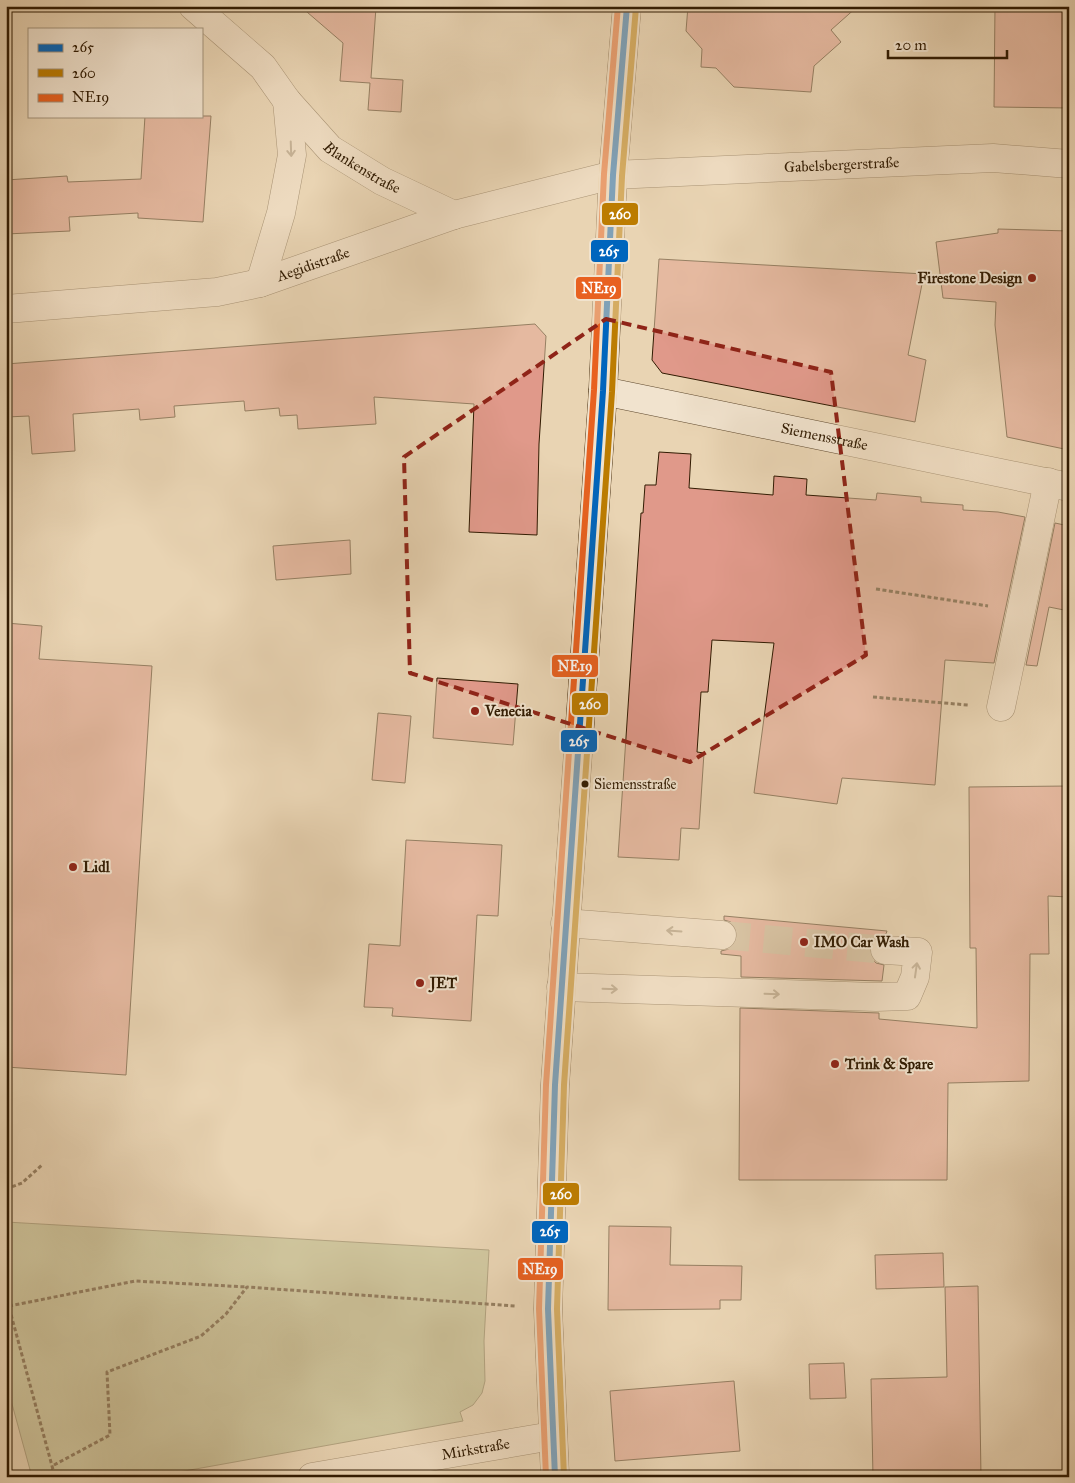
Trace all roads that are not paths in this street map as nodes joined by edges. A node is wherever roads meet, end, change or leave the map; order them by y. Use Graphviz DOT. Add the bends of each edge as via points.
graph roads {
  1 [pos="193,6"];
  2 [pos="627,6"];
  3 [pos="287,101"];
  4 [pos="1069,164"];
  5 [pos="613,175"];
  6 [pos="454,215"];
  7 [pos="260,283"];
  8 [pos="6,308"];
  9 [pos="603,391"];
  10 [pos="1058,485"];
  11 [pos="1001,708"];
  12 [pos="565,923"];
  13 [pos="722,935"];
  14 [pos="885,950"];
  15 [pos="561,987"];
  16 [pos="552,1436"];
  17 [pos="312,1477"];
  18 [pos="555,1477"];
  1 -- 3 [label="street, Blankenstraße" via="263,67"];
  2 -- 5 [label="main road"];
  3 -- 6 [label="street, Blankenstraße" via="330,149 382,181"];
  3 -- 7 [label="street, Blankenstraße, one-way" via="292,155 281,213"];
  4 -- 5 [label="street, Gabelsbergerstraße" via="993,158"];
  5 -- 6 [label="street, Aegidistraße"];
  5 -- 9 [label="main road"];
  6 -- 7 [label="street, Aegidistraße"];
  7 -- 8 [label="street, Aegidistraße" via="217,292"];
  9 -- 10 [label="street, Siemensstraße"];
  9 -- 12 [label="main road"];
  10 -- 11 [label="street, Siemensstraße" via="1021,611"];
  13 -- 12 [label="street, one-way"];
  12 -- 15 [label="main road"];
  15 -- 14 [label="street, one-way" via="907,996 915,977 918,952"];
  15 -- 16 [label="main road" via="548,1309"];
  16 -- 17 [label="street, Mirkstraße"];
  16 -- 18 [label="main road"];
}
